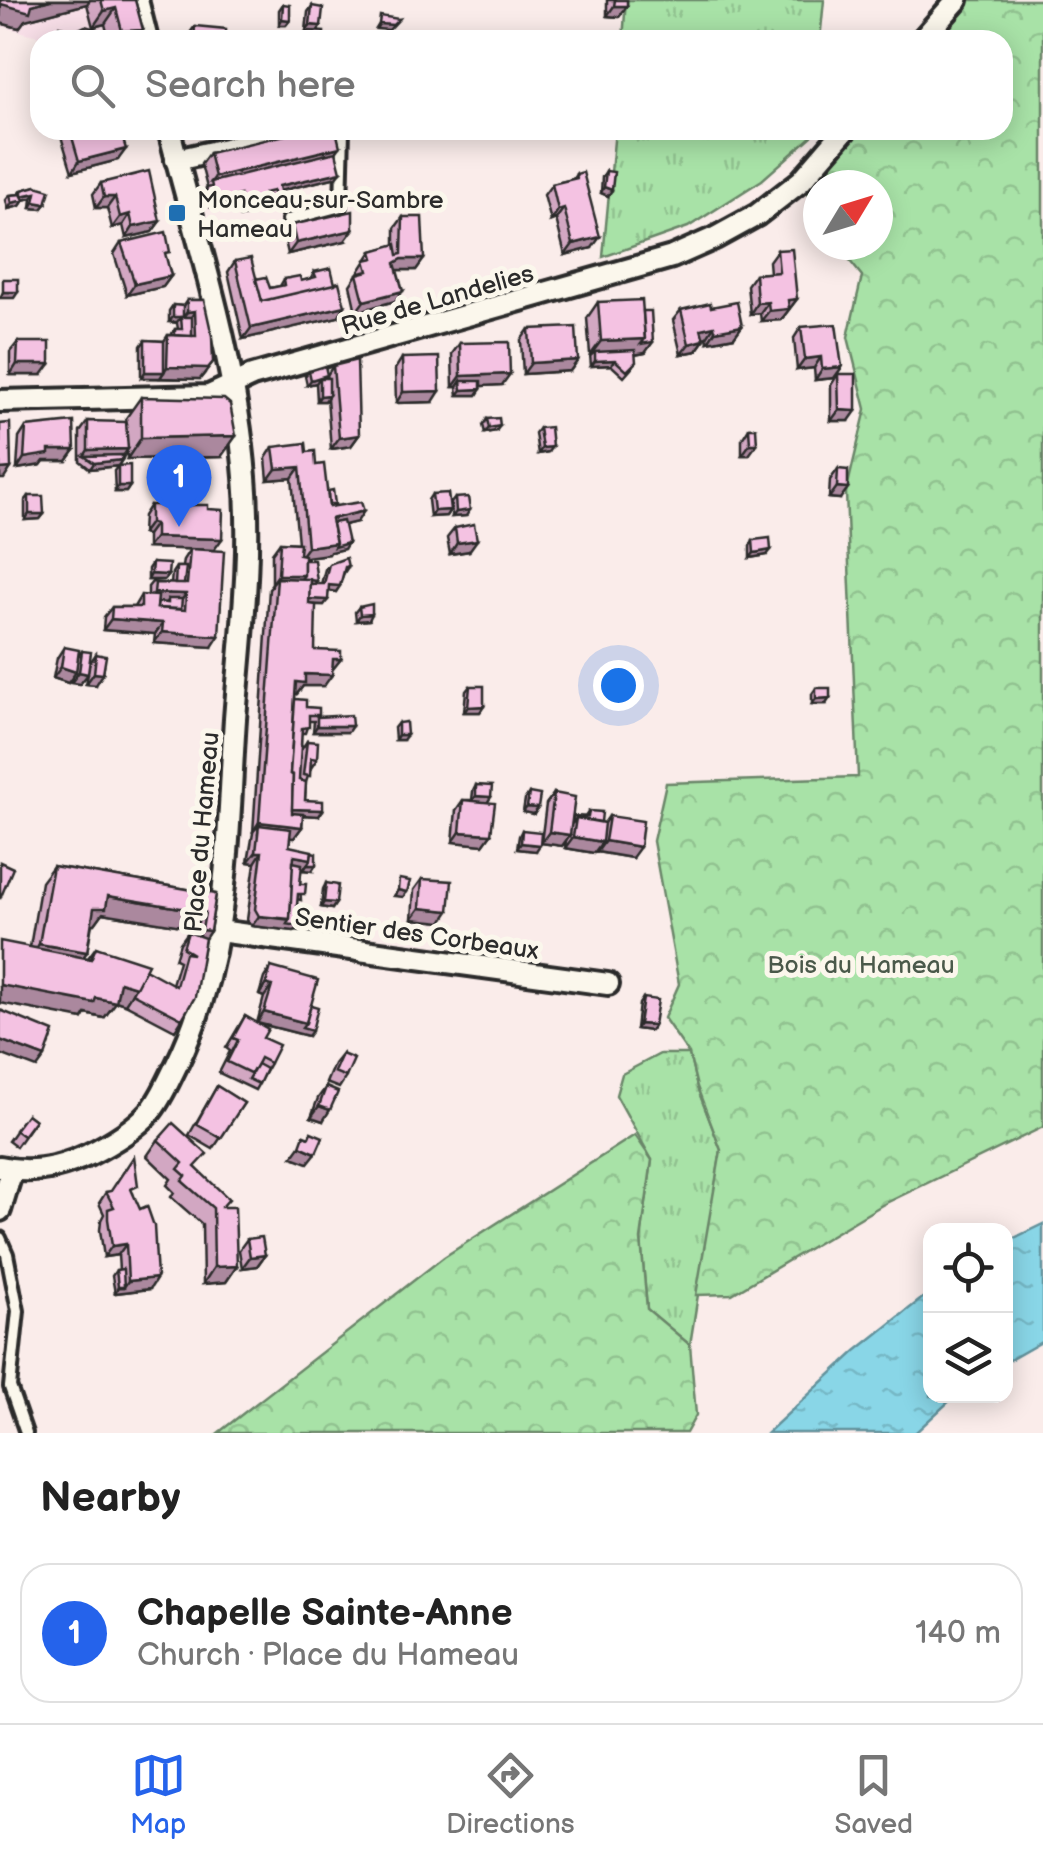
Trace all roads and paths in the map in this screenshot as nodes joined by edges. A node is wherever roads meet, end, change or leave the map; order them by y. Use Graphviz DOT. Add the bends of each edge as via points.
graph roads {
  1 [pos="137,0"];
  2 [pos="957,0"];
  3 [pos="144,30"];
  4 [pos="931,30"];
  5 [pos="171,140"];
  6 [pos="253,140"];
  7 [pos="343,140"];
  8 [pos="836,140"];
  9 [pos="176,160"];
  10 [pos="288,220"];
  11 [pos="232,388"];
  12 [pos="0,401"];
  13 [pos="219,932"];
  14 [pos="608,984"];
  15 [pos="4,1169"];
  16 [pos="0,1210"];
  17 [pos="0,1238"];
  18 [pos="26,1433"];
  1 -- 3 [label="street"];
  2 -- 4 [label="street"];
  5 -- 9 [label="street, Place du Hameau"];
  6 -- 9 [label="street"];
  7 -- 10 [label="lane" via="341,206"];
  8 -- 11 [label="street, Rue de Landelies" via="801,180 757,214 672,257 252,376"];
  9 -- 11 [label="street, Place du Hameau"];
  11 -- 12 [label="street, Rue de Landelies" via="209,396"];
  11 -- 13 [label="street, Place du Hameau" via="248,514"];
  13 -- 14 [label="street, Sentier des Corbeaux"];
  13 -- 15 [label="street, Place du Hameau" via="192,1034 151,1111 130,1131 71,1163"];
  15 -- 16 [label="street"];
  17 -- 18 [label="lane" via="18,1312 10,1387"];
}
